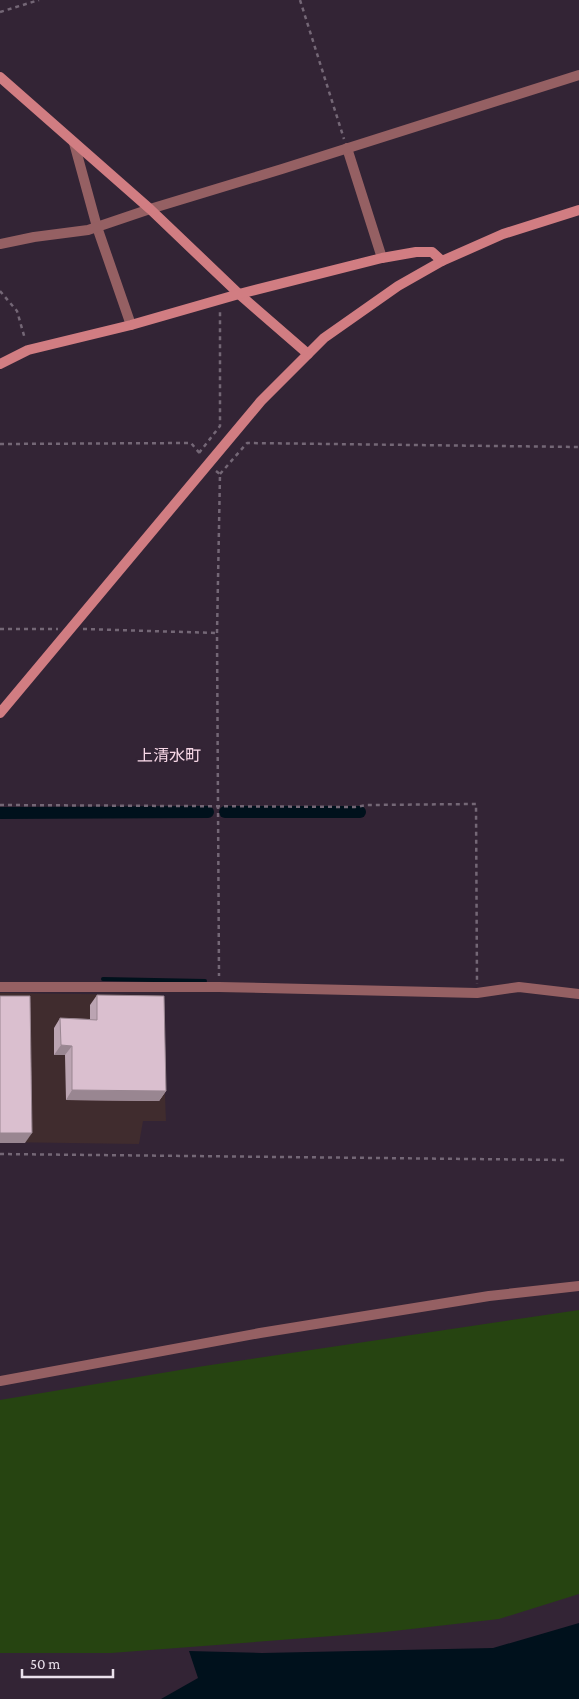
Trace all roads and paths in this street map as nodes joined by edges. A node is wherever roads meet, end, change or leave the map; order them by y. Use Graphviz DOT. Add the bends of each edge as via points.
graph roads {
  1 [pos="39,0"];
  2 [pos="300,0"];
  3 [pos="0,12"];
  4 [pos="579,75"];
  5 [pos="0,76"];
  6 [pos="74,143"];
  7 [pos="346,148"];
  8 [pos="150,209"];
  9 [pos="579,210"];
  10 [pos="97,227"];
  11 [pos="0,244"];
  12 [pos="382,258"];
  13 [pos="442,261"];
  14 [pos="0,291"];
  15 [pos="239,294"];
  16 [pos="220,299"];
  17 [pos="131,325"];
  18 [pos="28,350"];
  19 [pos="308,354"];
  20 [pos="0,364"];
  21 [pos="0,444"];
  22 [pos="579,447"];
  23 [pos="199,452"];
  24 [pos="208,464"];
  25 [pos="220,474"];
  26 [pos="70,628"];
  27 [pos="0,629"];
  28 [pos="217,633"];
  29 [pos="0,713"];
  30 [pos="0,805"];
  31 [pos="219,806"];
  32 [pos="0,987"];
  33 [pos="219,987"];
  34 [pos="477,993"];
  35 [pos="579,994"];
  36 [pos="0,1154"];
  37 [pos="565,1160"];
  38 [pos="579,1286"];
  39 [pos="0,1381"];
  1 -- 3 [label="path"];
  2 -- 7 [label="path"];
  4 -- 7 [label="street"];
  5 -- 6 [label="street"];
  6 -- 8 [label="street"];
  6 -- 10 [label="street"];
  7 -- 8 [label="street"];
  7 -- 12 [label="street"];
  8 -- 10 [label="street"];
  8 -- 15 [label="street"];
  9 -- 13 [label="street" via="503,234"];
  10 -- 11 [label="street"];
  10 -- 17 [label="street"];
  12 -- 13 [label="street" via="432,252"];
  12 -- 15 [label="street"];
  13 -- 19 [label="street" via="398,286 324,338"];
  14 -- 18 [label="path" via="17,310"];
  15 -- 16 [label="street"];
  15 -- 19 [label="street"];
  16 -- 17 [label="street"];
  16 -- 23 [label="path" via="220,426"];
  17 -- 18 [label="street"];
  18 -- 20 [label="street"];
  19 -- 24 [label="street" via="261,401"];
  21 -- 23 [label="path" via="192,443"];
  22 -- 25 [label="path" via="247,444"];
  23 -- 24 [label="path"];
  24 -- 25 [label="path"];
  24 -- 26 [label="street"];
  25 -- 28 [label="path"];
  26 -- 27 [label="path"];
  26 -- 28 [label="path"];
  26 -- 29 [label="street"];
  28 -- 31 [label="path"];
  30 -- 31 [label="path"];
  31 -- 33 [label="path"];
  31 -- 34 [label="path" via="476,804"];
  32 -- 33 [label="street"];
  33 -- 34 [label="street"];
  34 -- 35 [label="street" via="519,987"];
  36 -- 37 [label="path"];
  38 -- 39 [label="street" via="489,1296 260,1333"];
}
